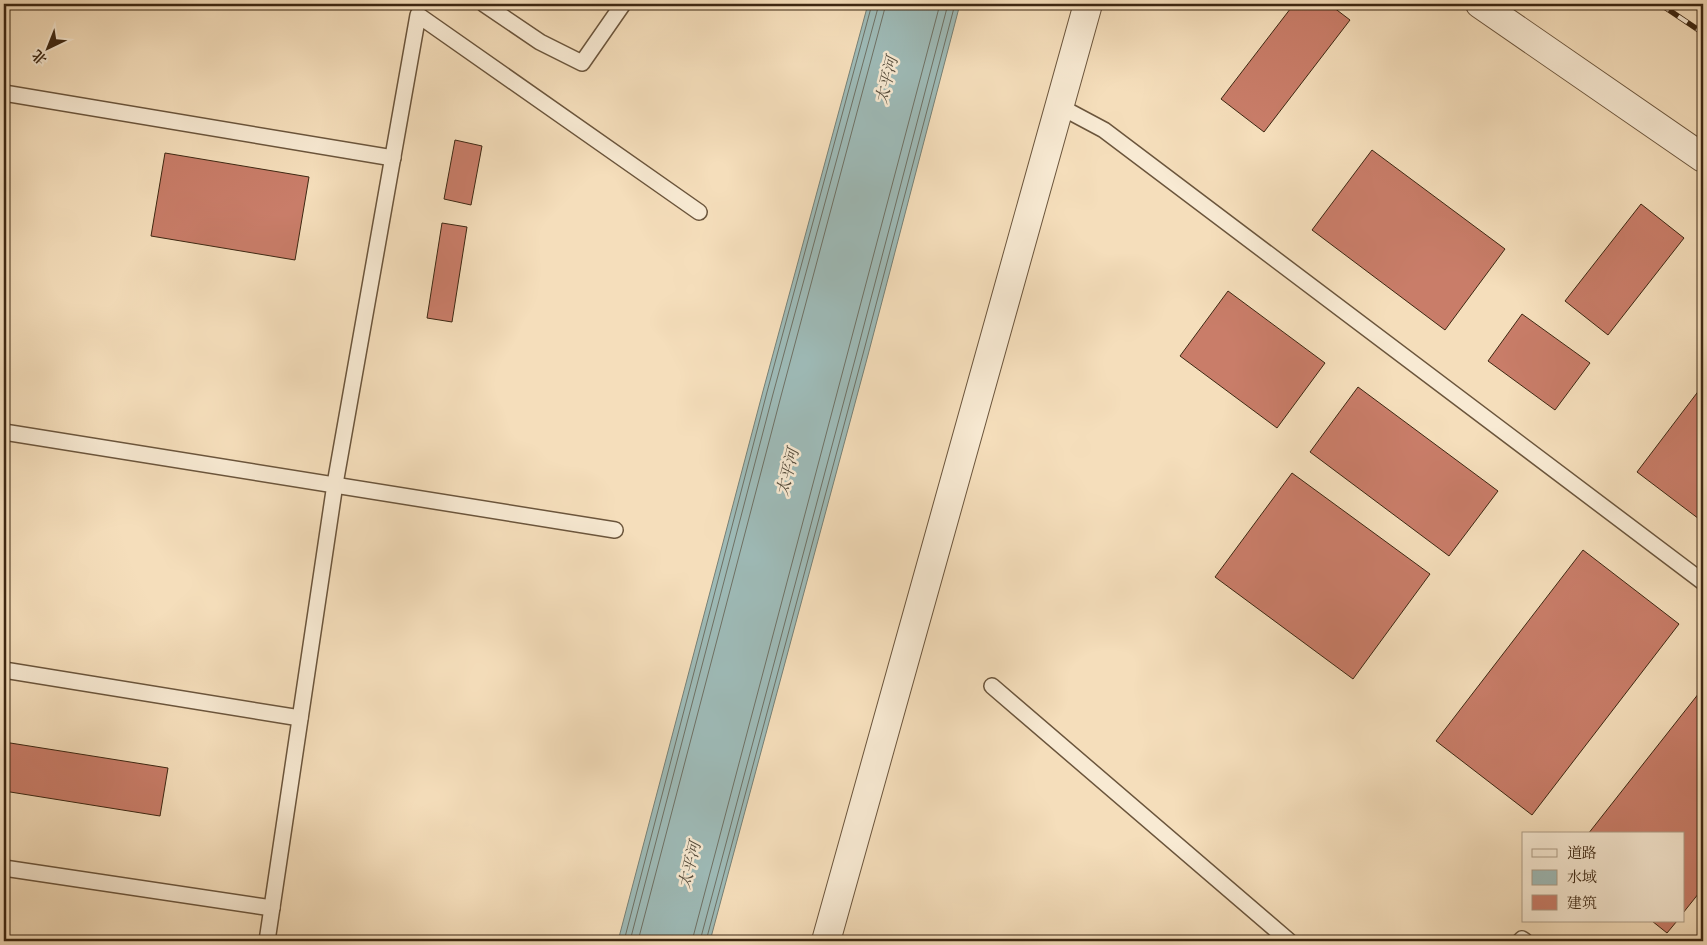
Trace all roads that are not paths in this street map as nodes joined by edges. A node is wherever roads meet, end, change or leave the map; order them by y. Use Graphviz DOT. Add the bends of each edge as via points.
graph roads {
  1 [pos="484,4"];
  2 [pos="623,4"];
  3 [pos="1088,4"];
  4 [pos="1480,4"];
  5 [pos="4,94"];
  6 [pos="1060,106"];
  7 [pos="393,158"];
  8 [pos="1703,158"];
  9 [pos="699,212"];
  10 [pos="4,432"];
  11 [pos="335,484"];
  12 [pos="615,530"];
  13 [pos="1703,582"];
  14 [pos="4,670"];
  15 [pos="992,686"];
  16 [pos="300,718"];
  17 [pos="4,868"];
  18 [pos="272,908"];
  19 [pos="268,941"];
  20 [pos="826,941"];
  21 [pos="1289,941"];
  22 [pos="1520,941"];
  23 [pos="1525,941"];
  1 -- 2 [label="lane" via="540,42 582,63"];
  3 -- 6 [label="street"];
  4 -- 8 [label="street"];
  5 -- 7 [label="lane"];
  6 -- 13 [label="lane" via="1104,130"];
  6 -- 20 [label="street"];
  7 -- 9 [label="lane" via="418,15"];
  7 -- 11 [label="lane"];
  10 -- 11 [label="lane"];
  11 -- 12 [label="lane"];
  11 -- 16 [label="lane"];
  14 -- 16 [label="lane"];
  15 -- 21 [label="lane"];
  16 -- 18 [label="lane"];
  17 -- 18 [label="lane"];
  18 -- 19 [label="lane"];
  22 -- 23 [label="lane"];
}
